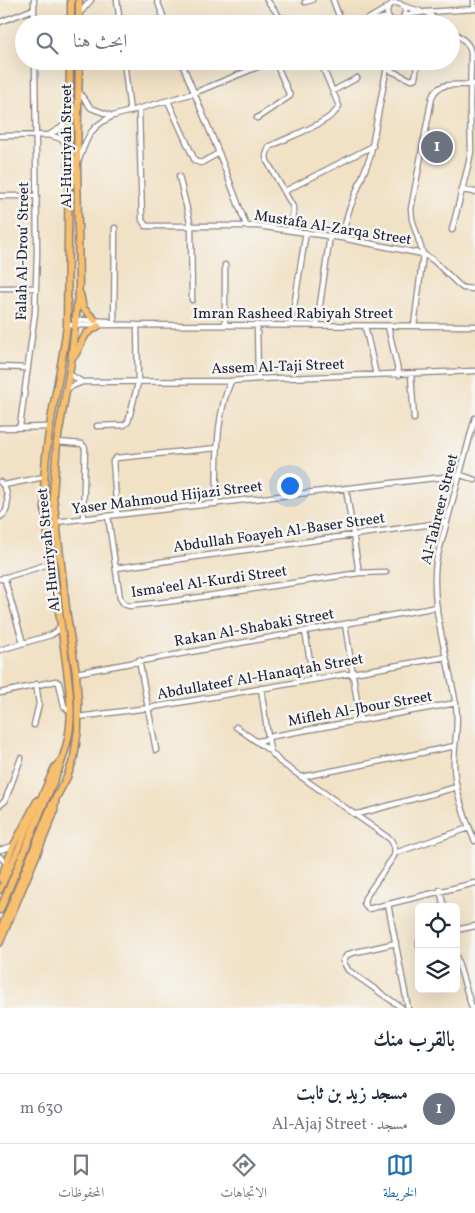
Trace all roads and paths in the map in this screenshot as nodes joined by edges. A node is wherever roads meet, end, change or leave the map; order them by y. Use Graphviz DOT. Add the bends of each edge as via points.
graph roads {
  1 [pos="34,0"];
  2 [pos="71,0"];
  3 [pos="79,0"];
  4 [pos="92,0"];
  5 [pos="117,0"];
  6 [pos="157,0"];
  7 [pos="267,0"];
  8 [pos="312,0"];
  9 [pos="333,0"];
  10 [pos="474,0"];
  11 [pos="305,2"];
  12 [pos="392,2"];
  13 [pos="401,3"];
  14 [pos="387,8"];
  15 [pos="34,9"];
  16 [pos="474,9"];
  17 [pos="424,12"];
  18 [pos="79,14"];
  19 [pos="18,15"];
  20 [pos="34,15"];
  21 [pos="71,15"];
  22 [pos="119,15"];
  23 [pos="163,15"];
  24 [pos="278,15"];
  25 [pos="339,15"];
  26 [pos="375,15"];
  27 [pos="388,15"];
  28 [pos="404,15"];
  29 [pos="428,15"];
  30 [pos="15,16"];
  31 [pos="0,22"];
  32 [pos="460,37"];
  33 [pos="35,70"];
  34 [pos="70,70"];
  35 [pos="79,70"];
  36 [pos="125,70"];
  37 [pos="185,70"];
  38 [pos="252,70"];
  39 [pos="278,70"];
  40 [pos="324,70"];
  41 [pos="387,70"];
  42 [pos="389,70"];
  43 [pos="416,70"];
  44 [pos="357,78"];
  45 [pos="473,85"];
  46 [pos="333,91"];
  47 [pos="78,92"];
  48 [pos="194,93"];
  49 [pos="168,101"];
  50 [pos="139,110"];
  51 [pos="130,112"];
  52 [pos="69,115"];
  53 [pos="113,116"];
  54 [pos="257,118"];
  55 [pos="49,134"];
  56 [pos="36,135"];
  57 [pos="0,136"];
  58 [pos="372,146"];
  59 [pos="69,150"];
  60 [pos="220,153"];
  61 [pos="77,163"];
  62 [pos="179,176"];
  63 [pos="462,190"];
  64 [pos="285,191"];
  65 [pos="475,192"];
  66 [pos="0,196"];
  67 [pos="36,196"];
  68 [pos="246,225"];
  69 [pos="191,226"];
  70 [pos="115,228"];
  71 [pos="290,229"];
  72 [pos="452,230"];
  73 [pos="306,232"];
  74 [pos="330,236"];
  75 [pos="342,238"];
  76 [pos="423,254"];
  77 [pos="224,265"];
  78 [pos="79,286"];
  79 [pos="0,288"];
  80 [pos="35,288"];
  81 [pos="475,289"];
  82 [pos="192,300"];
  83 [pos="67,323"];
  84 [pos="76,323"];
  85 [pos="96,323"];
  86 [pos="113,324"];
  87 [pos="137,325"];
  88 [pos="225,325"];
  89 [pos="257,325"];
  90 [pos="291,325"];
  91 [pos="317,325"];
  92 [pos="365,326"];
  93 [pos="388,326"];
  94 [pos="414,326"];
  95 [pos="475,326"];
  96 [pos="71,363"];
  97 [pos="0,366"];
  98 [pos="28,368"];
  99 [pos="475,371"];
  100 [pos="69,374"];
  101 [pos="411,374"];
  102 [pos="376,375"];
  103 [pos="399,375"];
  104 [pos="258,378"];
  105 [pos="231,381"];
  106 [pos="82,382"];
  107 [pos="138,382"];
  108 [pos="66,389"];
  109 [pos="475,418"];
  110 [pos="414,419"];
  111 [pos="20,426"];
  112 [pos="97,426"];
  113 [pos="50,427"];
  114 [pos="0,428"];
  115 [pos="57,442"];
  116 [pos="217,448"];
  117 [pos="461,476"];
  118 [pos="44,478"];
  119 [pos="475,480"];
  120 [pos="2,484"];
  121 [pos="346,488"];
  122 [pos="216,504"];
  123 [pos="117,514"];
  124 [pos="108,516"];
  125 [pos="0,517"];
  126 [pos="83,519"];
  127 [pos="56,522"];
  128 [pos="447,522"];
  129 [pos="354,534"];
  130 [pos="52,563"];
  131 [pos="116,568"];
  132 [pos="386,572"];
  133 [pos="358,573"];
  134 [pos="2,578"];
  135 [pos="437,607"];
  136 [pos="61,624"];
  137 [pos="345,624"];
  138 [pos="305,631"];
  139 [pos="51,635"];
  140 [pos="64,641"];
  141 [pos="23,643"];
  142 [pos="0,650"];
  143 [pos="446,657"];
  144 [pos="139,660"];
  145 [pos="354,672"];
  146 [pos="76,673"];
  147 [pos="313,679"];
  148 [pos="36,684"];
  149 [pos="260,688"];
  150 [pos="0,693"];
  151 [pos="456,703"];
  152 [pos="148,708"];
  153 [pos="71,713"];
  154 [pos="78,717"];
  155 [pos="360,720"];
  156 [pos="34,725"];
  157 [pos="236,727"];
  158 [pos="268,737"];
  159 [pos="258,741"];
  160 [pos="455,746"];
  161 [pos="156,750"];
  162 [pos="270,751"];
  163 [pos="21,758"];
  164 [pos="62,758"];
  165 [pos="302,777"];
  166 [pos="457,787"];
  167 [pos="42,794"];
  168 [pos="56,798"];
  169 [pos="0,805"];
  170 [pos="353,814"];
  171 [pos="469,828"];
  172 [pos="475,841"];
  173 [pos="14,846"];
  174 [pos="0,850"];
  175 [pos="394,853"];
  176 [pos="0,856"];
  177 [pos="7,863"];
  178 [pos="0,879"];
  179 [pos="475,883"];
  180 [pos="0,890"];
  181 [pos="440,890"];
  182 [pos="443,903"];
  183 [pos="388,904"];
  184 [pos="0,910"];
  185 [pos="475,926"];
  186 [pos="460,929"];
  187 [pos="0,932"];
  188 [pos="0,943"];
  189 [pos="396,943"];
  190 [pos="460,980"];
  191 [pos="402,1008"];
  192 [pos="408,1008"];
  193 [pos="472,1008"];
  1 -- 15 [label="street"];
  2 -- 21 [label="highway"];
  3 -- 18 [label="highway"];
  4 -- 18 [label="street"];
  5 -- 22 [label="street"];
  6 -- 23 [label="street"];
  7 -- 24 [label="street"];
  8 -- 11 [label="street"];
  9 -- 25 [label="street"];
  10 -- 16 [label="street"];
  12 -- 13 [label="street"];
  12 -- 14 [label="street"];
  13 -- 17 [label="street"];
  13 -- 28 [label="street"];
  14 -- 26 [label="street"];
  14 -- 27 [label="street"];
  15 -- 19 [label="street"];
  15 -- 20 [label="street"];
  16 -- 17 [label="street"];
  17 -- 28 [label="street"];
  17 -- 29 [label="street"];
  30 -- 31 [label="street"];
  32 -- 45 [label="street" via="470,48"];
  33 -- 56 [label="street, Falah Al-Drou‘ Street"];
  34 -- 52 [label="highway, Al-Hurriyah Street"];
  35 -- 47 [label="highway, Al-Hurriyah Street"];
  36 -- 51 [label="street"];
  37 -- 48 [label="street"];
  38 -- 48 [label="street"];
  39 -- 54 [label="street" via="290,96"];
  40 -- 46 [label="street"];
  41 -- 58 [label="street"];
  42 -- 43 [label="street" via="411,80 415,78"];
  44 -- 46 [label="street"];
  45 -- 63 [label="street" via="471,151"];
  45 -- 76 [label="street" via="441,86 432,97 411,209"];
  46 -- 64 [label="street" via="339,106 332,116 267,150 268,161"];
  47 -- 53 [label="street" via="92,108"];
  47 -- 61 [label="highway, Al-Hurriyah Street"];
  48 -- 49 [label="street"];
  48 -- 60 [label="street"];
  49 -- 50 [label="street"];
  49 -- 60 [label="street" via="195,161 202,163"];
  50 -- 51 [label="street"];
  50 -- 69 [label="street, Mustafa Al-Zarqa Street" via="144,224 150,227"];
  51 -- 53 [label="street"];
  52 -- 55 [label="street" via="62,127"];
  52 -- 59 [label="highway, Al-Hurriyah Street"];
  53 -- 61 [label="street" via="96,126"];
  55 -- 56 [label="street"];
  55 -- 59 [label="street" via="62,139"];
  56 -- 57 [label="street"];
  56 -- 67 [label="street, Falah Al-Drou‘ Street"];
  58 -- 64 [label="street"];
  58 -- 75 [label="street" via="345,220"];
  59 -- 83 [label="highway, Al-Hurriyah Street"];
  60 -- 68 [label="street"];
  61 -- 78 [label="highway, Al-Hurriyah Street"];
  62 -- 69 [label="street"];
  63 -- 65 [label="street"];
  63 -- 72 [label="street"];
  64 -- 71 [label="street" via="293,210"];
  66 -- 67 [label="street"];
  67 -- 80 [label="street, Falah Al-Drou‘ Street"];
  68 -- 69 [label="street, Mustafa Al-Zarqa Street"];
  68 -- 71 [label="street, Mustafa Al-Zarqa Street"];
  69 -- 82 [label="street"];
  70 -- 86 [label="street"];
  71 -- 73 [label="street, Mustafa Al-Zarqa Street"];
  73 -- 74 [label="street, Mustafa Al-Zarqa Street"];
  73 -- 90 [label="street"];
  74 -- 75 [label="street, Mustafa Al-Zarqa Street"];
  74 -- 91 [label="street"];
  75 -- 76 [label="street, Mustafa Al-Zarqa Street"];
  76 -- 81 [label="street" via="459,285"];
  76 -- 94 [label="street"];
  77 -- 88 [label="street"];
  78 -- 84 [label="highway, Al-Hurriyah Street"];
  78 -- 85 [label="highway" via="83,308"];
  79 -- 80 [label="street"];
  80 -- 98 [label="street, Falah Al-Drou‘ Street"];
  83 -- 84 [label="street, Imran Rasheed Rabiyah Street"];
  83 -- 113 [label="highway, Al-Hurriyah Street"];
  84 -- 85 [label="street, Imran Rasheed Rabiyah Street"];
  84 -- 96 [label="highway, Al-Hurriyah Street"];
  85 -- 86 [label="street, Imran Rasheed Rabiyah Street"];
  85 -- 96 [label="highway" via="86,334"];
  86 -- 87 [label="street, Imran Rasheed Rabiyah Street"];
  87 -- 88 [label="street, Imran Rasheed Rabiyah Street"];
  87 -- 107 [label="street"];
  88 -- 89 [label="street, Imran Rasheed Rabiyah Street"];
  89 -- 90 [label="street, Imran Rasheed Rabiyah Street"];
  89 -- 104 [label="street"];
  90 -- 91 [label="street, Imran Rasheed Rabiyah Street"];
  91 -- 92 [label="street, Imran Rasheed Rabiyah Street"];
  92 -- 93 [label="street, Imran Rasheed Rabiyah Street"];
  92 -- 102 [label="street"];
  93 -- 94 [label="street, Imran Rasheed Rabiyah Street"];
  93 -- 103 [label="street"];
  94 -- 95 [label="street, Imran Rasheed Rabiyah Street"];
  96 -- 100 [label="highway, Al-Hurriyah Street"];
  97 -- 98 [label="street"];
  98 -- 111 [label="street, Falah Al-Drou‘ Street"];
  99 -- 101 [label="street, Assem Al-Taji Street"];
  100 -- 106 [label="street"];
  100 -- 108 [label="highway, Al-Hurriyah Street"];
  101 -- 103 [label="street, Assem Al-Taji Street"];
  101 -- 110 [label="street"];
  102 -- 103 [label="street, Assem Al-Taji Street"];
  102 -- 104 [label="street, Assem Al-Taji Street"];
  104 -- 105 [label="street, Assem Al-Taji Street"];
  105 -- 107 [label="street, Assem Al-Taji Street"];
  105 -- 116 [label="street" via="222,409"];
  106 -- 107 [label="street, Assem Al-Taji Street"];
  106 -- 108 [label="street, Assem Al-Taji Street"];
  107 -- 112 [label="street" via="126,424"];
  108 -- 115 [label="highway, Al-Hurriyah Street"];
  109 -- 117 [label="street, Al-Tahreer Street"];
  111 -- 113 [label="street"];
  111 -- 114 [label="street"];
  113 -- 118 [label="highway, Al-Hurriyah Street"];
  115 -- 126 [label="street" via="82,444 85,448"];
  115 -- 127 [label="highway, Al-Hurriyah Street" via="54,479"];
  116 -- 122 [label="street"];
  116 -- 123 [label="street" via="116,458 113,462"];
  117 -- 119 [label="street"];
  117 -- 121 [label="street, Yaser Mahmoud Hijazi Street"];
  117 -- 128 [label="street, Al-Tahreer Street"];
  118 -- 120 [label="street"];
  118 -- 130 [label="highway, Al-Hurriyah Street"];
  120 -- 125 [label="street" via="7,508"];
  121 -- 122 [label="street, Yaser Mahmoud Hijazi Street"];
  121 -- 129 [label="street"];
  122 -- 123 [label="street, Yaser Mahmoud Hijazi Street"];
  123 -- 124 [label="street, Yaser Mahmoud Hijazi Street"];
  124 -- 126 [label="street, Yaser Mahmoud Hijazi Street"];
  124 -- 131 [label="street, Isma‘eel Al-Kurdi Street"];
  126 -- 127 [label="street, Yaser Mahmoud Hijazi Street"];
  127 -- 146 [label="highway, Al-Hurriyah Street"];
  128 -- 129 [label="street, Abdullah Foayeh Al-Baser Street"];
  128 -- 135 [label="street, Al-Tahreer Street" via="436,562"];
  129 -- 131 [label="street, Abdullah Foayeh Al-Baser Street"];
  129 -- 133 [label="street"];
  130 -- 134 [label="street"];
  130 -- 136 [label="highway, Al-Hurriyah Street"];
  131 -- 133 [label="street, Isma‘eel Al-Kurdi Street" via="120,598 129,606"];
  132 -- 133 [label="street, Isma‘eel Al-Kurdi Street"];
  134 -- 141 [label="street"];
  135 -- 137 [label="street, Rakan Al-Shabaki Street"];
  135 -- 143 [label="street, Al-Tahreer Street"];
  136 -- 139 [label="street"];
  136 -- 140 [label="highway, Al-Hurriyah Street"];
  137 -- 138 [label="street, Rakan Al-Shabaki Street"];
  137 -- 145 [label="street"];
  138 -- 144 [label="street, Rakan Al-Shabaki Street"];
  138 -- 147 [label="street"];
  139 -- 140 [label="street"];
  139 -- 141 [label="street"];
  140 -- 153 [label="highway, Al-Hurriyah Street"];
  141 -- 142 [label="street"];
  143 -- 145 [label="street, Abdullateef Al-Hanaqtah Street"];
  143 -- 151 [label="street, Al-Tahreer Street"];
  144 -- 146 [label="street, Rakan Al-Shabaki Street"];
  144 -- 152 [label="street"];
  145 -- 147 [label="street, Abdullateef Al-Hanaqtah Street"];
  145 -- 155 [label="street"];
  146 -- 154 [label="highway, Al-Hurriyah Street"];
  147 -- 149 [label="street, Abdullateef Al-Hanaqtah Street"];
  148 -- 150 [label="street"];
  148 -- 153 [label="street" via="58,682 64,706"];
  148 -- 156 [label="street" via="39,704"];
  149 -- 152 [label="street, Abdullateef Al-Hanaqtah Street"];
  149 -- 158 [label="street"];
  151 -- 155 [label="street, Mifleh Al-Jbour Street"];
  151 -- 160 [label="street, Al-Tahreer Street" via="458,725"];
  152 -- 154 [label="street, Abdullateef Al-Hanaqtah Street"];
  152 -- 161 [label="street"];
  153 -- 164 [label="highway, Al-Hurriyah Street"];
  154 -- 168 [label="highway, Al-Hurriyah Street" via="72,762"];
  155 -- 158 [label="street, Mifleh Al-Jbour Street"];
  157 -- 159 [label="street"];
  158 -- 159 [label="street, Mifleh Al-Jbour Street"];
  158 -- 162 [label="street"];
  159 -- 162 [label="street"];
  160 -- 165 [label="street"];
  160 -- 166 [label="street, Al-Tahreer Street"];
  162 -- 165 [label="street"];
  163 -- 169 [label="street" via="5,801"];
  164 -- 167 [label="main road"];
  164 -- 184 [label="highway, Al-Hurriyah Street"];
  165 -- 170 [label="street"];
  166 -- 170 [label="street"];
  166 -- 171 [label="street, Al-Tahreer Street"];
  167 -- 173 [label="main road"];
  167 -- 180 [label="main road"];
  168 -- 187 [label="highway, Al-Hurriyah Street"];
  168 -- 188 [label="main road" via="54,814"];
  170 -- 175 [label="street" via="390,839"];
  171 -- 172 [label="street, Al-Tahreer Street"];
  171 -- 175 [label="street"];
  173 -- 174 [label="street"];
  173 -- 177 [label="main road"];
  175 -- 183 [label="street" via="364,900 368,909"];
  176 -- 177 [label="street"];
  177 -- 178 [label="main road"];
  179 -- 181 [label="street"];
  181 -- 182 [label="street"];
  181 -- 183 [label="street"];
  183 -- 189 [label="street"];
  185 -- 186 [label="street"];
  189 -- 191 [label="street" via="352,953 343,960 348,970"];
  189 -- 192 [label="street"];
  190 -- 193 [label="street"];
}
